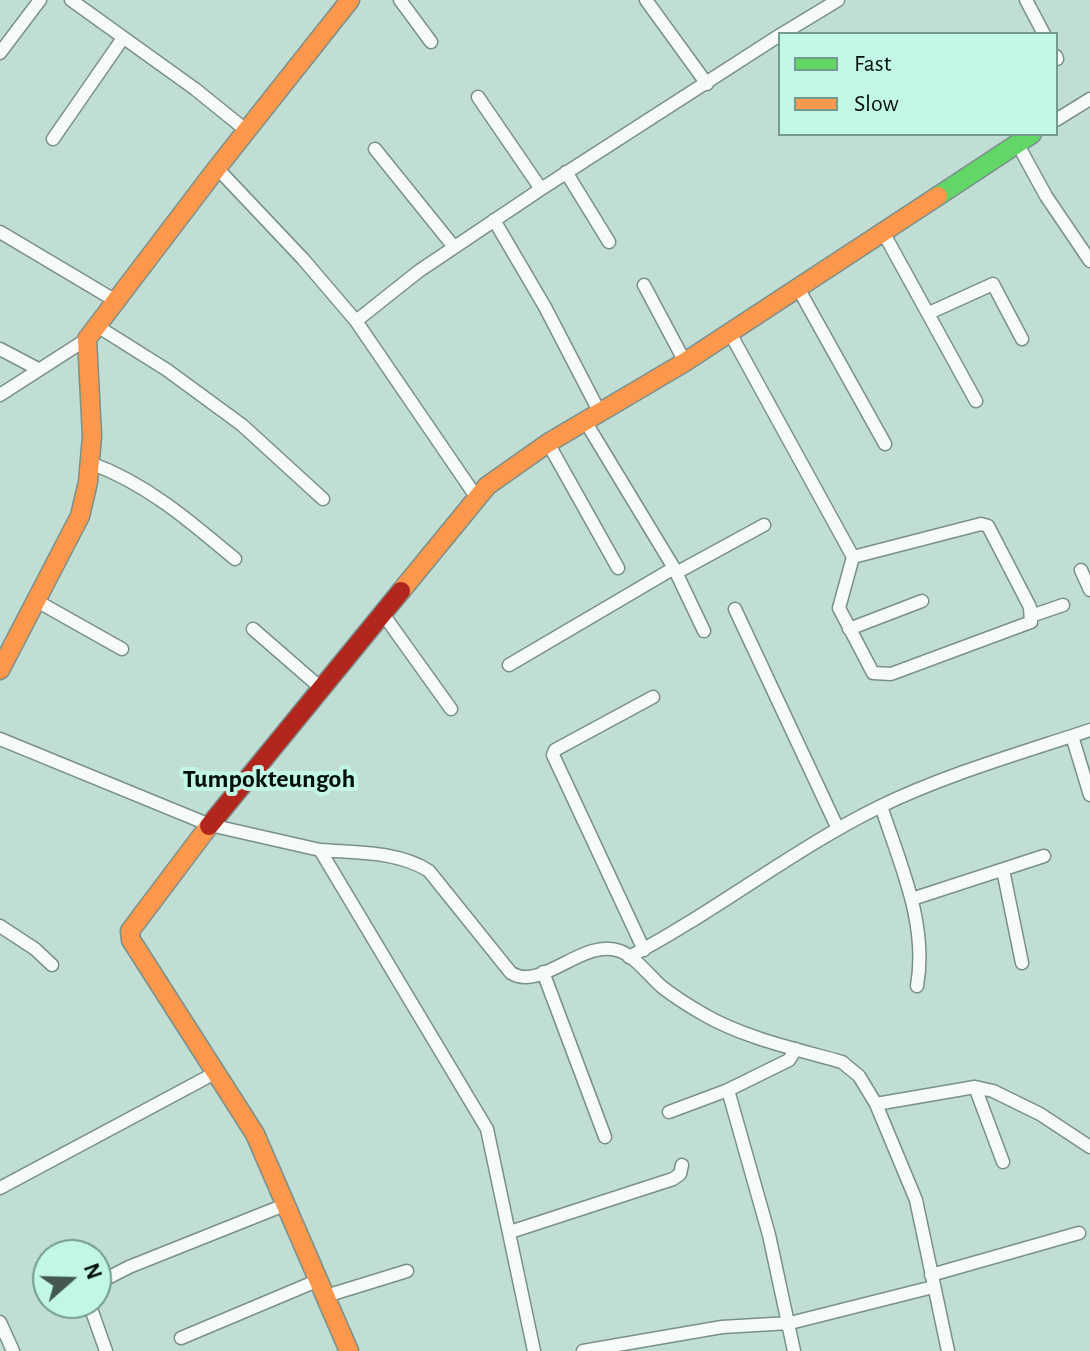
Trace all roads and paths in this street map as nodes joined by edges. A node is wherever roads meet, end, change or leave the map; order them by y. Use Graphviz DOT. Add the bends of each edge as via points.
graph roads {
  1 [pos="40,0"];
  2 [pos="71,0"];
  3 [pos="350,0"];
  4 [pos="400,0"];
  5 [pos="646,0"];
  6 [pos="838,0"];
  7 [pos="1026,0"];
  8 [pos="90,6"];
  9 [pos="786,32"];
  10 [pos="1043,32"];
  11 [pos="778,37"];
  12 [pos="123,38"];
  13 [pos="431,42"];
  14 [pos="0,53"];
  15 [pos="707,84"];
  16 [pos="478,97"];
  17 [pos="1090,99"];
  18 [pos="1058,119"];
  19 [pos="247,131"];
  20 [pos="53,139"];
  21 [pos="1025,139"];
  22 [pos="375,149"];
  23 [pos="217,168"];
  24 [pos="566,172"];
  25 [pos="541,189"];
  26 [pos="494,220"];
  27 [pos="0,232"];
  28 [pos="883,232"];
  29 [pos="609,242"];
  30 [pos="454,247"];
  31 [pos="1090,261"];
  32 [pos="644,285"];
  33 [pos="798,288"];
  34 [pos="116,301"];
  35 [pos="929,313"];
  36 [pos="356,321"];
  37 [pos="92,332"];
  38 [pos="730,333"];
  39 [pos="1022,339"];
  40 [pos="0,349"];
  41 [pos="685,362"];
  42 [pos="38,369"];
  43 [pos="0,395"];
  44 [pos="976,401"];
  45 [pos="592,417"];
  46 [pos="548,443"];
  47 [pos="885,444"];
  48 [pos="90,463"];
  49 [pos="477,498"];
  50 [pos="323,499"];
  51 [pos="764,525"];
  52 [pos="853,557"];
  53 [pos="235,559"];
  54 [pos="618,568"];
  55 [pos="1081,570"];
  56 [pos="675,571"];
  57 [pos="1090,590"];
  58 [pos="35,600"];
  59 [pos="922,601"];
  60 [pos="1063,605"];
  61 [pos="735,609"];
  62 [pos="383,614"];
  63 [pos="1031,616"];
  64 [pos="253,629"];
  65 [pos="849,629"];
  66 [pos="704,631"];
  67 [pos="122,649"];
  68 [pos="509,665"];
  69 [pos="0,670"];
  70 [pos="322,689"];
  71 [pos="653,697"];
  72 [pos="451,709"];
  73 [pos="1090,730"];
  74 [pos="1072,736"];
  75 [pos="0,739"];
  76 [pos="1090,795"];
  77 [pos="881,806"];
  78 [pos="210,825"];
  79 [pos="838,829"];
  80 [pos="320,850"];
  81 [pos="1044,856"];
  82 [pos="1003,870"];
  83 [pos="912,899"];
  84 [pos="0,926"];
  85 [pos="644,950"];
  86 [pos="629,957"];
  87 [pos="1022,963"];
  88 [pos="52,965"];
  89 [pos="543,972"];
  90 [pos="917,986"];
  91 [pos="796,1049"];
  92 [pos="215,1073"];
  93 [pos="975,1087"];
  94 [pos="728,1090"];
  95 [pos="876,1104"];
  96 [pos="669,1112"];
  97 [pos="605,1137"];
  98 [pos="1090,1147"];
  99 [pos="1003,1162"];
  100 [pos="682,1165"];
  101 [pos="0,1188"];
  102 [pos="287,1204"];
  103 [pos="510,1232"];
  104 [pos="1079,1233"];
  105 [pos="407,1271"];
  106 [pos="112,1276"];
  107 [pos="932,1281"];
  108 [pos="322,1288"];
  109 [pos="95,1319"];
  110 [pos="0,1322"];
  111 [pos="790,1323"];
  112 [pos="181,1338"];
  113 [pos="347,1350"];
  114 [pos="13,1351"];
  115 [pos="106,1351"];
  116 [pos="534,1351"];
  117 [pos="583,1351"];
  118 [pos="794,1351"];
  119 [pos="948,1351"];
  1 -- 14 [label="street"];
  2 -- 8 [label="street"];
  3 -- 19 [label="street"];
  4 -- 13 [label="street"];
  5 -- 15 [label="street"];
  6 -- 9 [label="street"];
  7 -- 10 [label="street"];
  8 -- 12 [label="street"];
  11 -- 15 [label="street"];
  12 -- 19 [label="street"];
  12 -- 20 [label="street"];
  15 -- 24 [label="street"];
  16 -- 25 [label="street"];
  17 -- 18 [label="street"];
  19 -- 23 [label="street"];
  21 -- 28 [label="street"];
  21 -- 31 [label="street" via="1046,196"];
  22 -- 30 [label="street"];
  23 -- 34 [label="street"];
  23 -- 36 [label="street"];
  24 -- 25 [label="street"];
  24 -- 29 [label="street"];
  25 -- 26 [label="street"];
  26 -- 30 [label="street"];
  26 -- 45 [label="street" via="545,307"];
  27 -- 34 [label="street"];
  28 -- 33 [label="street"];
  28 -- 35 [label="street"];
  30 -- 36 [label="street"];
  32 -- 41 [label="street"];
  33 -- 38 [label="street"];
  33 -- 47 [label="street"];
  34 -- 37 [label="street"];
  35 -- 39 [label="street" via="993,284"];
  35 -- 44 [label="street"];
  36 -- 49 [label="street"];
  37 -- 42 [label="street"];
  37 -- 48 [label="street"];
  37 -- 50 [label="street" via="167,370 242,425"];
  38 -- 41 [label="street"];
  38 -- 52 [label="street"];
  40 -- 42 [label="street"];
  41 -- 45 [label="street"];
  42 -- 43 [label="street"];
  45 -- 46 [label="street"];
  45 -- 56 [label="street"];
  46 -- 49 [label="street"];
  46 -- 54 [label="street"];
  48 -- 53 [label="street" via="147,489"];
  48 -- 58 [label="street" via="80,516"];
  49 -- 62 [label="street"];
  51 -- 56 [label="street"];
  52 -- 63 [label="street" via="988,526"];
  52 -- 65 [label="street" via="839,608"];
  55 -- 57 [label="street"];
  56 -- 66 [label="street"];
  56 -- 68 [label="street"];
  58 -- 67 [label="street"];
  58 -- 69 [label="street"];
  59 -- 65 [label="street"];
  60 -- 63 [label="street"];
  61 -- 79 [label="street"];
  62 -- 70 [label="street"];
  62 -- 72 [label="street"];
  63 -- 65 [label="street" via="1031,622 891,674 873,673"];
  64 -- 70 [label="street"];
  70 -- 78 [label="street"];
  71 -- 85 [label="street" via="553,755"];
  73 -- 74 [label="street"];
  74 -- 76 [label="street"];
  74 -- 77 [label="street"];
  75 -- 78 [label="street"];
  77 -- 79 [label="street"];
  77 -- 83 [label="street"];
  78 -- 80 [label="street"];
  78 -- 92 [label="street" via="129,936"];
  79 -- 85 [label="street"];
  80 -- 89 [label="street" via="414,861 429,871 511,973 526,978"];
  80 -- 103 [label="street" via="487,1129"];
  81 -- 82 [label="street"];
  82 -- 83 [label="street"];
  82 -- 87 [label="street"];
  83 -- 90 [label="street" via="921,960"];
  84 -- 88 [label="street"];
  85 -- 86 [label="street"];
  86 -- 89 [label="street" via="602,948"];
  86 -- 91 [label="street" via="702,1014"];
  89 -- 97 [label="street"];
  91 -- 94 [label="street" via="789,1060"];
  91 -- 95 [label="street" via="842,1062"];
  92 -- 101 [label="street"];
  92 -- 102 [label="street" via="255,1134"];
  93 -- 95 [label="street"];
  93 -- 98 [label="street" via="1040,1114"];
  93 -- 99 [label="street"];
  94 -- 96 [label="street"];
  94 -- 111 [label="street"];
  95 -- 107 [label="street" via="916,1200"];
  100 -- 103 [label="street" via="673,1179"];
  102 -- 106 [label="street"];
  102 -- 108 [label="street"];
  103 -- 116 [label="street"];
  104 -- 107 [label="street"];
  105 -- 108 [label="street"];
  107 -- 111 [label="street"];
  107 -- 119 [label="street"];
  108 -- 112 [label="street"];
  108 -- 113 [label="street"];
  109 -- 115 [label="street"];
  110 -- 114 [label="street"];
  111 -- 117 [label="street" via="722,1327"];
  111 -- 118 [label="street"];
}
